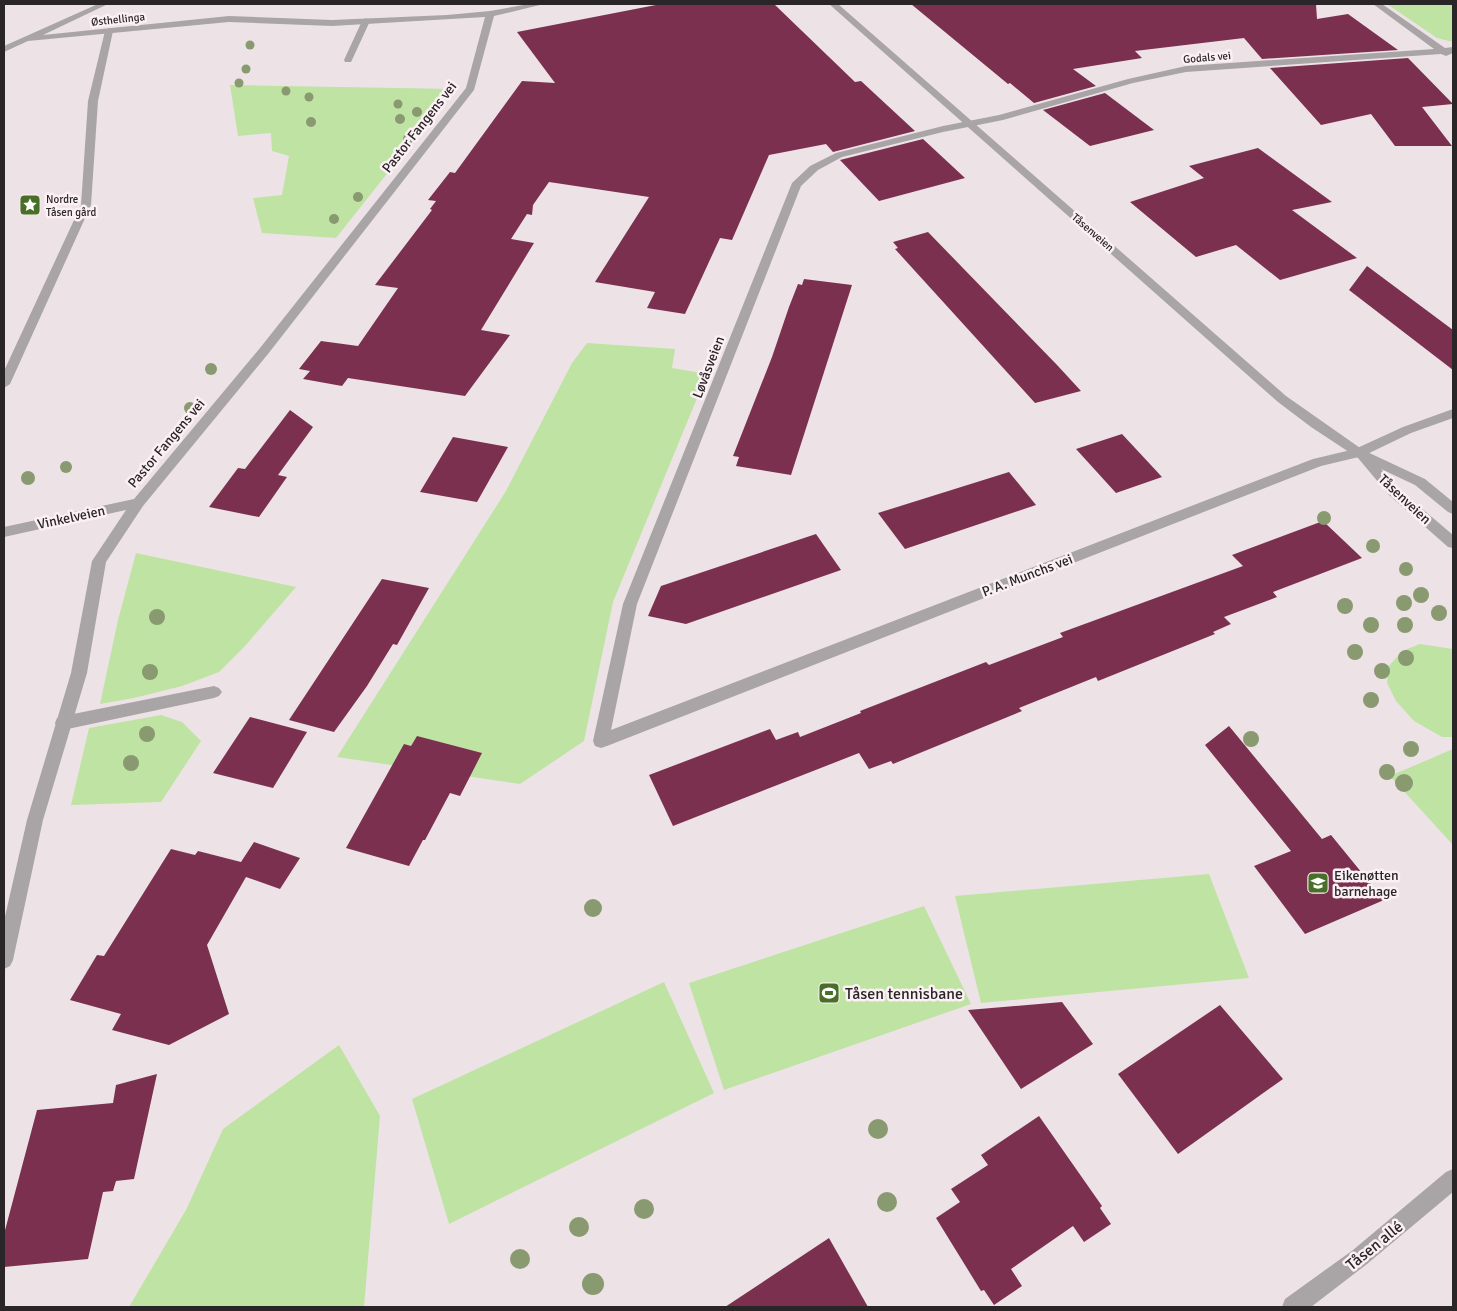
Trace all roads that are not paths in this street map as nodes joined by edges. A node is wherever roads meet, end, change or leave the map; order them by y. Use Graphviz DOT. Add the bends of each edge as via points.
graph roads {
  1 [pos="104,4"];
  2 [pos="540,4"];
  3 [pos="833,4"];
  4 [pos="1377,4"];
  5 [pos="490,14"];
  6 [pos="366,21"];
  7 [pos="109,31"];
  8 [pos="26,39"];
  9 [pos="4,49"];
  10 [pos="1448,50"];
  11 [pos="1453,58"];
  12 [pos="348,60"];
  13 [pos="969,124"];
  14 [pos="4,384"];
  15 [pos="1453,414"];
  16 [pos="1358,453"];
  17 [pos="138,503"];
  18 [pos="1453,509"];
  19 [pos="4,532"];
  20 [pos="1453,542"];
  21 [pos="214,692"];
  22 [pos="63,723"];
  23 [pos="601,741"];
  24 [pos="4,960"];
  25 [pos="1453,1179"];
  26 [pos="1293,1307"];
  1 -- 8 [label="street"];
  2 -- 5 [label="street, Østhellinga"];
  3 -- 13 [label="street, Tåsenveien"];
  4 -- 10 [label="street"];
  5 -- 6 [label="street, Østhellinga"];
  5 -- 17 [label="street, Pastor Fangens vei" via="471,88 264,351"];
  6 -- 7 [label="street, Østhellinga" via="229,19"];
  6 -- 12 [label="street"];
  7 -- 8 [label="street, Østhellinga"];
  7 -- 14 [label="street" via="93,101 86,205"];
  8 -- 9 [label="street"];
  10 -- 11 [label="street"];
  10 -- 13 [label="street, Godals vei" via="1186,69"];
  13 -- 16 [label="street, Tåsenveien" via="1282,399"];
  13 -- 23 [label="street, Løvåsveien" via="839,155 814,168 796,185 630,604"];
  15 -- 16 [label="street, P. A. Munchs vei"];
  16 -- 18 [label="street, Tåsenveien" via="1420,482"];
  16 -- 20 [label="street, Tåsenveien" via="1394,492"];
  16 -- 23 [label="street, P. A. Munchs vei" via="1318,462"];
  17 -- 19 [label="street, Vinkelveien"];
  17 -- 22 [label="street, Pastor Fangens vei" via="99,561 78,673"];
  21 -- 22 [label="street"];
  22 -- 24 [label="street, Pastor Fangens vei" via="36,820"];
  25 -- 26 [label="street, Tåsen allé" via="1360,1257"];
}
